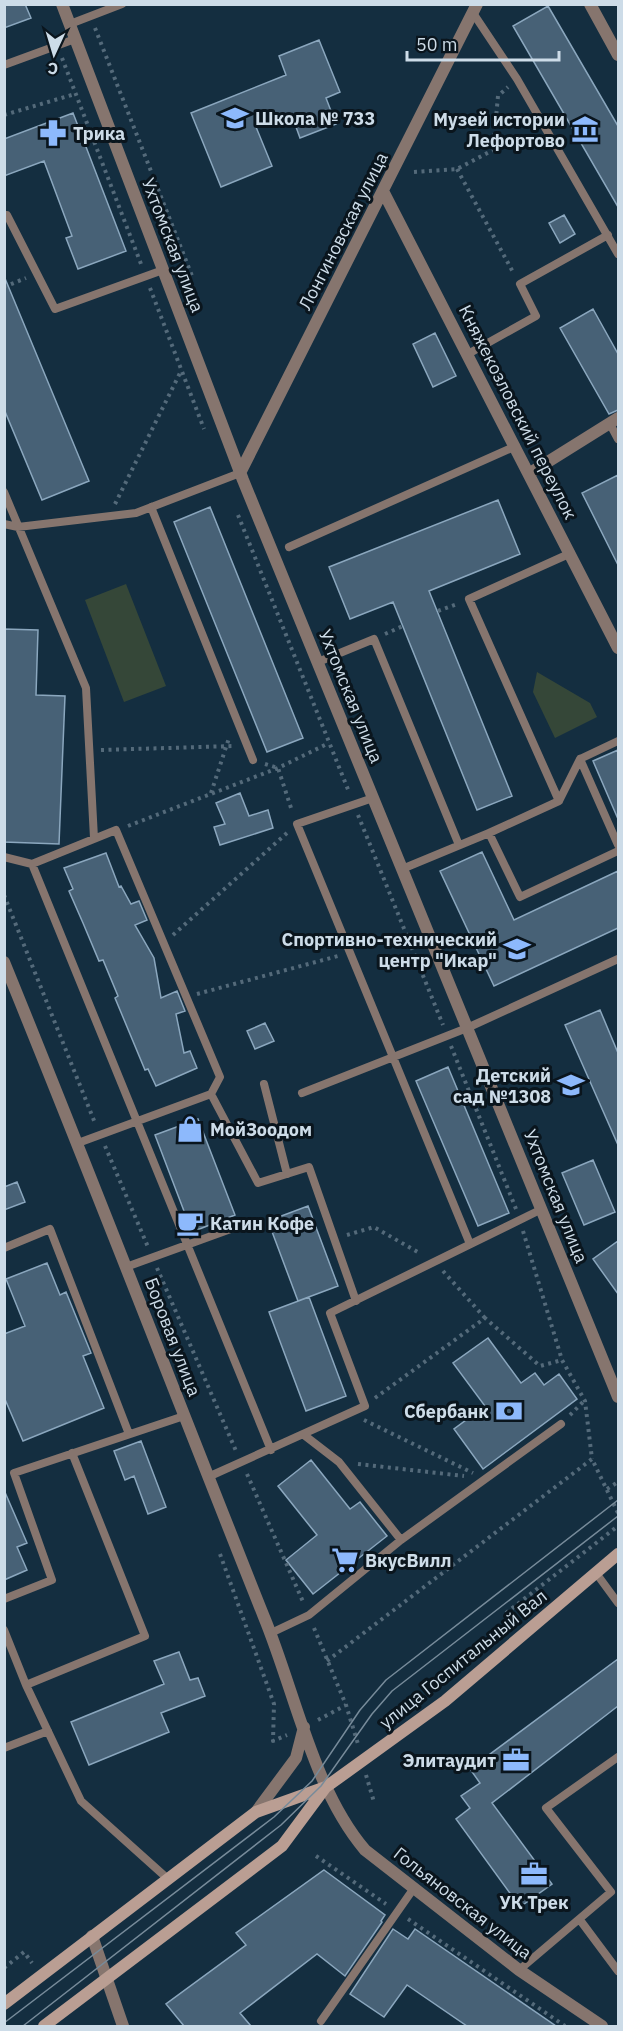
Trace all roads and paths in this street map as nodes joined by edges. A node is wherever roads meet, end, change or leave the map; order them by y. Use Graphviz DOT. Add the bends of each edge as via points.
graph roads {
  1 [pos="62,4"];
  2 [pos="122,4"];
  3 [pos="590,4"];
  4 [pos="475,9"];
  5 [pos="70,24"];
  6 [pos="75,39"];
  7 [pos="618,55"];
  8 [pos="4,65"];
  9 [pos="116,79"];
  10 [pos="517,79"];
  11 [pos="76,94"];
  12 [pos="4,115"];
  13 [pos="457,169"];
  14 [pos="414,172"];
  15 [pos="384,193"];
  16 [pos="4,216"];
  17 [pos="608,236"];
  18 [pos="618,254"];
  19 [pos="163,270"];
  20 [pos="38,274"];
  21 [pos="192,276"];
  22 [pos="520,284"];
  23 [pos="4,286"];
  24 [pos="468,354"];
  25 [pos="182,370"];
  26 [pos="614,421"];
  27 [pos="618,439"];
  28 [pos="516,446"];
  29 [pos="240,473"];
  30 [pos="530,473"];
  31 [pos="4,492"];
  32 [pos="151,507"];
  33 [pos="108,516"];
  34 [pos="4,524"];
  35 [pos="18,527"];
  36 [pos="289,547"];
  37 [pos="571,553"];
  38 [pos="469,599"];
  39 [pos="438,611"];
  40 [pos="618,648"];
  41 [pos="318,662"];
  42 [pos="236,718"];
  43 [pos="618,741"];
  44 [pos="329,743"];
  45 [pos="247,745"];
  46 [pos="226,746"];
  47 [pos="89,751"];
  48 [pos="580,759"];
  49 [pos="253,760"];
  50 [pos="278,768"];
  51 [pos="211,794"];
  52 [pos="374,798"];
  53 [pos="559,801"];
  54 [pos="357,813"];
  55 [pos="297,824"];
  56 [pos="116,830"];
  57 [pos="489,832"];
  58 [pos="94,838"];
  59 [pos="459,845"];
  60 [pos="618,845"];
  61 [pos="618,850"];
  62 [pos="4,857"];
  63 [pos="32,864"];
  64 [pos="402,869"];
  65 [pos="4,895"];
  66 [pos="164,944"];
  67 [pos="350,952"];
  68 [pos="618,959"];
  69 [pos="4,962"];
  70 [pos="186,997"];
  71 [pos="439,1017"];
  72 [pos="467,1028"];
  73 [pos="393,1056"];
  74 [pos="264,1084"];
  75 [pos="302,1093"];
  76 [pos="211,1094"];
  77 [pos="138,1121"];
  78 [pos="100,1135"];
  79 [pos="78,1143"];
  80 [pos="287,1174"];
  81 [pos="542,1209"];
  82 [pos="250,1222"];
  83 [pos="470,1244"];
  84 [pos="187,1245"];
  85 [pos="4,1248"];
  86 [pos="153,1257"];
  87 [pos="126,1267"];
  88 [pos="356,1300"];
  89 [pos="562,1360"];
  90 [pos="618,1397"];
  91 [pos="585,1401"];
  92 [pos="365,1406"];
  93 [pos="349,1413"];
  94 [pos="184,1416"];
  95 [pos="561,1424"];
  96 [pos="129,1434"];
  97 [pos="304,1435"];
  98 [pos="271,1450"];
  99 [pos="72,1453"];
  100 [pos="339,1461"];
  101 [pos="242,1464"];
  102 [pos="208,1477"];
  103 [pos="488,1479"];
  104 [pos="618,1482"];
  105 [pos="607,1489"];
  106 [pos="618,1513"];
  107 [pos="618,1526"];
  108 [pos="401,1540"];
  109 [pos="618,1554"];
  110 [pos="596,1573"];
  111 [pos="4,1599"];
  112 [pos="618,1603"];
  113 [pos="506,1613"];
  114 [pos="309,1615"];
  115 [pos="4,1630"];
  116 [pos="271,1633"];
  117 [pos="327,1661"];
  118 [pos="26,1684"];
  119 [pos="346,1705"];
  120 [pos="304,1726"];
  121 [pos="48,1731"];
  122 [pos="4,1748"];
  123 [pos="618,1757"];
  124 [pos="326,1787"];
  125 [pos="256,1812"];
  126 [pos="316,1857"];
  127 [pos="168,1879"];
  128 [pos="414,1888"];
  129 [pos="615,1891"];
  130 [pos="398,1912"];
  131 [pos="580,1920"];
  132 [pos="92,1936"];
  133 [pos="33,1964"];
  134 [pos="4,1968"];
  135 [pos="519,1970"];
  136 [pos="618,1971"];
  137 [pos="107,1978"];
  138 [pos="4,2004"];
  139 [pos="323,2025"];
  140 [pos="44,2026"];
  141 [pos="123,2026"];
  142 [pos="566,2026"];
  143 [pos="602,2026"];
  1 -- 5 [label="street, Ухтомская улица"];
  2 -- 5 [label="lane"];
  3 -- 7 [label="street"];
  4 -- 10 [label="lane"];
  4 -- 15 [label="street, Лонгиновская улица"];
  5 -- 6 [label="street, Ухтомская улица"];
  6 -- 8 [label="lane"];
  6 -- 19 [label="street, Ухтомская улица"];
  9 -- 21 [label="path"];
  10 -- 13 [label="path" via="498,96 493,150"];
  10 -- 17 [label="lane"];
  11 -- 12 [label="path"];
  13 -- 14 [label="path"];
  13 -- 22 [label="path"];
  15 -- 24 [label="street, Княжекозловский переулок"];
  15 -- 29 [label="street, Лонгиновская улица"];
  16 -- 20 [label="lane" via="7,215"];
  17 -- 18 [label="lane"];
  17 -- 22 [label="lane"];
  19 -- 20 [label="lane" via="55,309"];
  19 -- 29 [label="street, Ухтомская улица"];
  20 -- 23 [label="path"];
  22 -- 24 [label="lane" via="536,316"];
  24 -- 28 [label="street, Княжекозловский переулок"];
  25 -- 33 [label="path"];
  26 -- 27 [label="lane"];
  26 -- 30 [label="street"];
  28 -- 30 [label="street, Княжекозловский переулок"];
  28 -- 36 [label="lane"];
  29 -- 32 [label="lane"];
  29 -- 41 [label="street, Ухтомская улица"];
  30 -- 37 [label="street, Княжекозловский переулок"];
  31 -- 35 [label="lane"];
  32 -- 33 [label="lane"];
  32 -- 42 [label="lane"];
  33 -- 35 [label="lane"];
  34 -- 35 [label="lane"];
  35 -- 47 [label="lane" via="86,688"];
  37 -- 38 [label="lane"];
  37 -- 40 [label="street, Княжекозловский переулок"];
  38 -- 39 [label="path"];
  38 -- 53 [label="lane"];
  41 -- 52 [label="street, Ухтомская улица"];
  41 -- 59 [label="lane" via="374,639"];
  42 -- 45 [label="lane"];
  42 -- 46 [label="path"];
  43 -- 48 [label="lane"];
  44 -- 50 [label="path"];
  45 -- 46 [label="path"];
  45 -- 49 [label="lane"];
  46 -- 47 [label="path"];
  46 -- 51 [label="path"];
  47 -- 58 [label="lane"];
  48 -- 53 [label="lane"];
  48 -- 60 [label="lane"];
  49 -- 50 [label="path"];
  50 -- 51 [label="path"];
  50 -- 55 [label="path"];
  51 -- 56 [label="path"];
  52 -- 55 [label="lane"];
  52 -- 64 [label="street, Ухтомская улица"];
  53 -- 57 [label="lane"];
  54 -- 71 [label="path"];
  55 -- 66 [label="path"];
  55 -- 67 [label="lane"];
  56 -- 58 [label="lane"];
  56 -- 66 [label="lane"];
  57 -- 59 [label="lane"];
  57 -- 61 [label="lane" via="520,897"];
  58 -- 63 [label="lane"];
  59 -- 64 [label="lane"];
  62 -- 63 [label="lane"];
  63 -- 77 [label="lane"];
  64 -- 72 [label="street, Ухтомская улица"];
  65 -- 78 [label="path"];
  66 -- 70 [label="lane"];
  67 -- 70 [label="path"];
  67 -- 73 [label="lane"];
  68 -- 72 [label="lane"];
  69 -- 79 [label="street, Боровая улица"];
  70 -- 76 [label="lane" via="220,1077"];
  72 -- 73 [label="lane"];
  72 -- 81 [label="street, Ухтомская улица"];
  73 -- 75 [label="lane"];
  73 -- 83 [label="lane"];
  74 -- 80 [label="lane"];
  76 -- 77 [label="lane"];
  76 -- 80 [label="lane" via="258,1183"];
  77 -- 78 [label="lane"];
  77 -- 84 [label="lane"];
  78 -- 79 [label="lane"];
  78 -- 86 [label="path"];
  79 -- 87 [label="street, Боровая улица"];
  80 -- 88 [label="lane" via="309,1167"];
  81 -- 83 [label="lane"];
  81 -- 90 [label="street, Ухтомская улица"];
  82 -- 84 [label="lane"];
  83 -- 88 [label="lane"];
  84 -- 86 [label="lane"];
  84 -- 98 [label="lane"];
  85 -- 96 [label="lane" via="50,1229"];
  86 -- 87 [label="lane"];
  86 -- 101 [label="path"];
  87 -- 94 [label="street, Боровая улица"];
  88 -- 92 [label="lane" via="330,1313"];
  89 -- 92 [label="path" via="540,1366 485,1318"];
  91 -- 95 [label="path"];
  92 -- 93 [label="lane"];
  93 -- 97 [label="lane"];
  93 -- 103 [label="path"];
  94 -- 96 [label="lane"];
  94 -- 102 [label="street, Боровая улица"];
  95 -- 103 [label="lane"];
  96 -- 99 [label="lane"];
  97 -- 98 [label="lane"];
  97 -- 100 [label="lane"];
  98 -- 101 [label="lane"];
  99 -- 111 [label="lane" via="14,1473 52,1580"];
  99 -- 118 [label="lane" via="145,1636"];
  100 -- 103 [label="path"];
  100 -- 108 [label="lane"];
  101 -- 102 [label="lane"];
  101 -- 114 [label="path"];
  102 -- 116 [label="street, Боровая улица"];
  103 -- 108 [label="lane"];
  104 -- 105 [label="path"];
  105 -- 106 [label="path"];
  105 -- 117 [label="path" via="592,1459"];
  107 -- 113 [label="path"];
  108 -- 114 [label="lane"];
  109 -- 110 [label="main road, улица Госпитальный Вал"];
  110 -- 112 [label="lane"];
  110 -- 124 [label="main road, улица Госпитальный Вал" via="445,1701"];
  114 -- 116 [label="lane"];
  114 -- 117 [label="path"];
  115 -- 118 [label="lane"];
  116 -- 120 [label="street, Боровая улица"];
  117 -- 119 [label="path"];
  118 -- 121 [label="lane"];
  120 -- 124 [label="street, Боровая улица"];
  120 -- 125 [label="street" via="296,1758"];
  121 -- 122 [label="lane"];
  121 -- 127 [label="lane" via="81,1800"];
  123 -- 129 [label="lane" via="546,1808"];
  124 -- 125 [label="main road, улица Госпитальный Вал"];
  124 -- 128 [label="street, Гольяновская улица" via="346,1828 365,1850"];
  124 -- 137 [label="main road, улица Госпитальный Вал" via="282,1846"];
  125 -- 127 [label="main road, улица Госпитальный Вал"];
  126 -- 130 [label="path"];
  127 -- 132 [label="main road, улица Госпитальный Вал"];
  128 -- 130 [label="lane"];
  128 -- 135 [label="street, Гольяновская улица"];
  129 -- 131 [label="lane"];
  130 -- 139 [label="lane"];
  130 -- 142 [label="path"];
  131 -- 135 [label="lane"];
  131 -- 136 [label="lane"];
  132 -- 137 [label="street"];
  132 -- 138 [label="main road, улица Госпитальный Вал"];
  133 -- 134 [label="path" via="24,1952"];
  135 -- 143 [label="street, Гольяновская улица"];
  137 -- 140 [label="main road, улица Госпитальный Вал"];
  137 -- 141 [label="street"];
}
